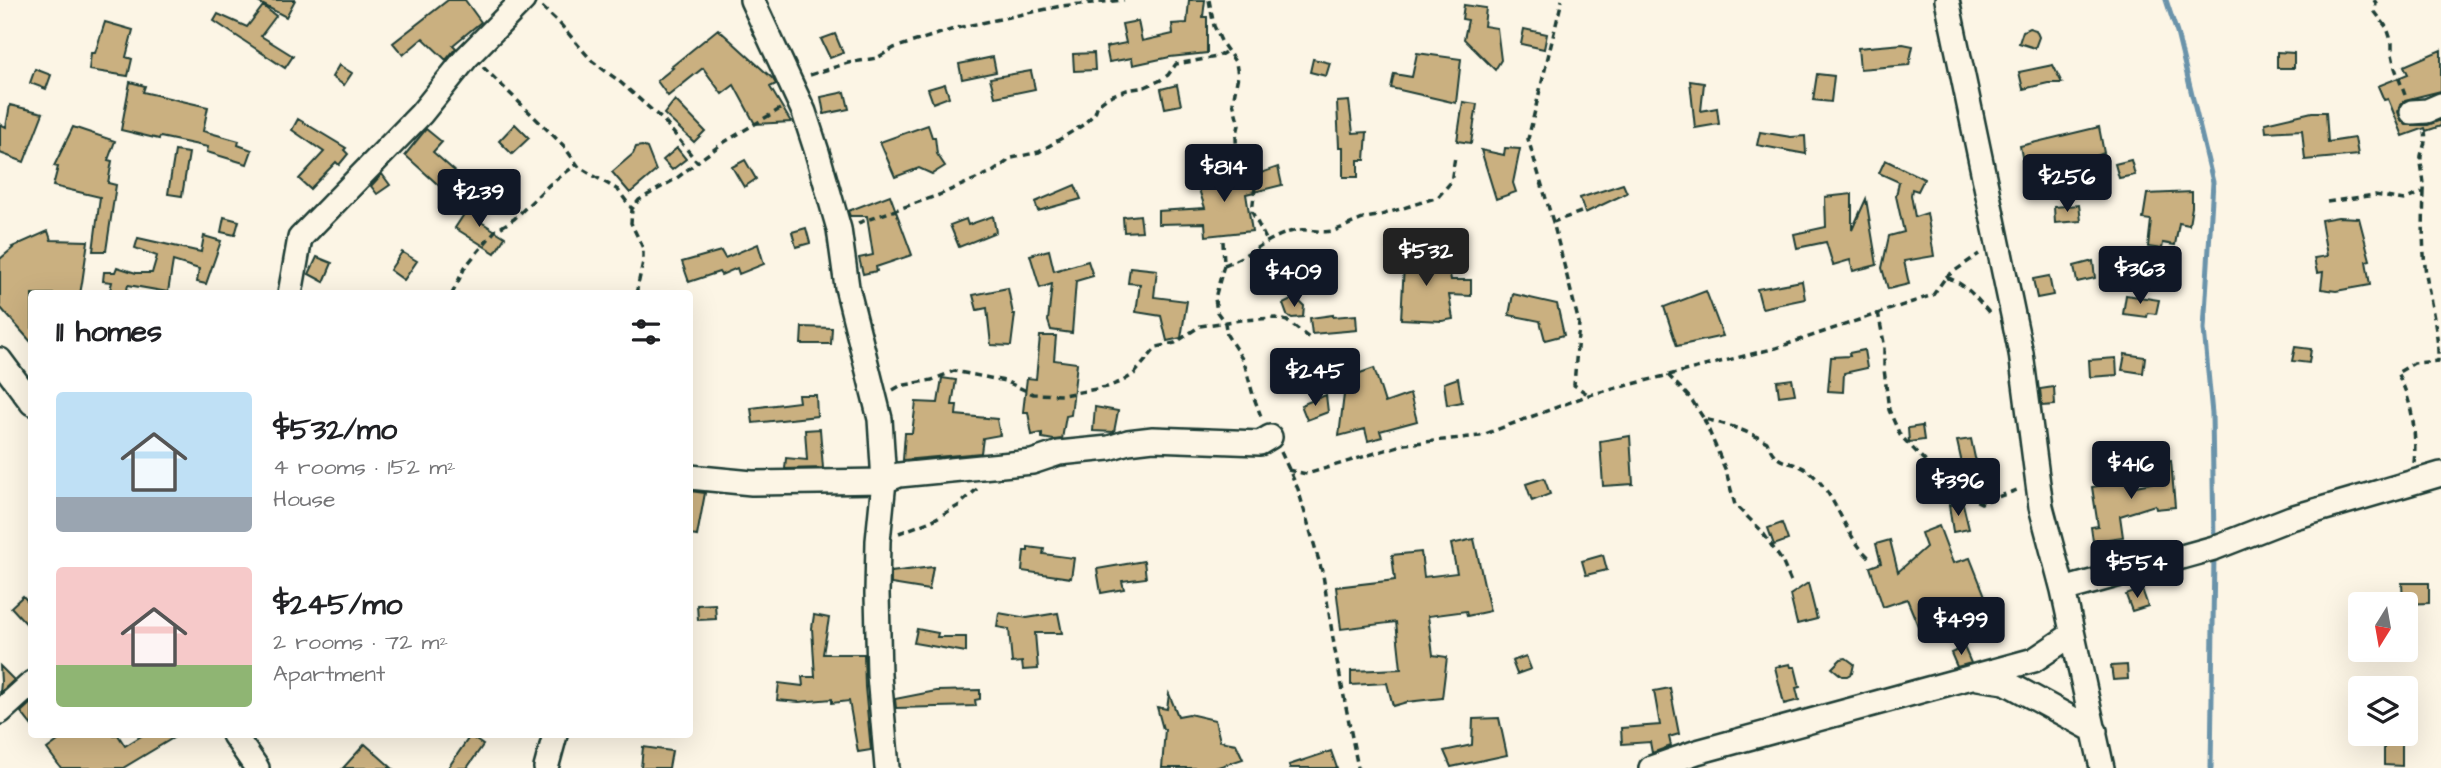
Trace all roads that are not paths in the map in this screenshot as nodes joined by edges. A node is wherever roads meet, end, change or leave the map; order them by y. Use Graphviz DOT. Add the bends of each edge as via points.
graph roads {
  1 [pos="523,0"];
  2 [pos="752,0"];
  3 [pos="1947,0"];
  4 [pos="2441,104"];
  5 [pos="2412,112"];
  6 [pos="291,290"];
  7 [pos="0,360"];
  8 [pos="28,398"];
  9 [pos="1270,437"];
  10 [pos="2441,474"];
  11 [pos="693,477"];
  12 [pos="884,481"];
  13 [pos="2063,590"];
  14 [pos="2071,635"];
  15 [pos="1971,678"];
  16 [pos="28,687"];
  17 [pos="0,712"];
  18 [pos="2095,731"];
  19 [pos="236,738"];
  20 [pos="554,738"];
  21 [pos="257,768"];
  22 [pos="546,768"];
  23 [pos="887,768"];
  24 [pos="1651,768"];
  25 [pos="2102,768"];
  1 -- 6 [label="street" via="300,239"];
  2 -- 12 [label="street" via="804,112 839,229 847,287 880,419"];
  3 -- 13 [label="street" via="2021,353 2041,507"];
  4 -- 5 [label="street"];
  7 -- 8 [label="street"];
  9 -- 12 [label="street" via="1261,443 1128,442 1032,462 899,475"];
  10 -- 13 [label="street" via="2291,518 2214,548"];
  11 -- 12 [label="street" via="752,483"];
  12 -- 23 [label="street" via="878,541 879,675"];
  13 -- 14 [label="street"];
  14 -- 15 [label="street" via="2034,660"];
  14 -- 18 [label="street"];
  15 -- 18 [label="street" via="2005,682"];
  15 -- 24 [label="street"];
  16 -- 17 [label="street"];
  18 -- 25 [label="street"];
  19 -- 21 [label="street"];
  20 -- 22 [label="street"];
}
